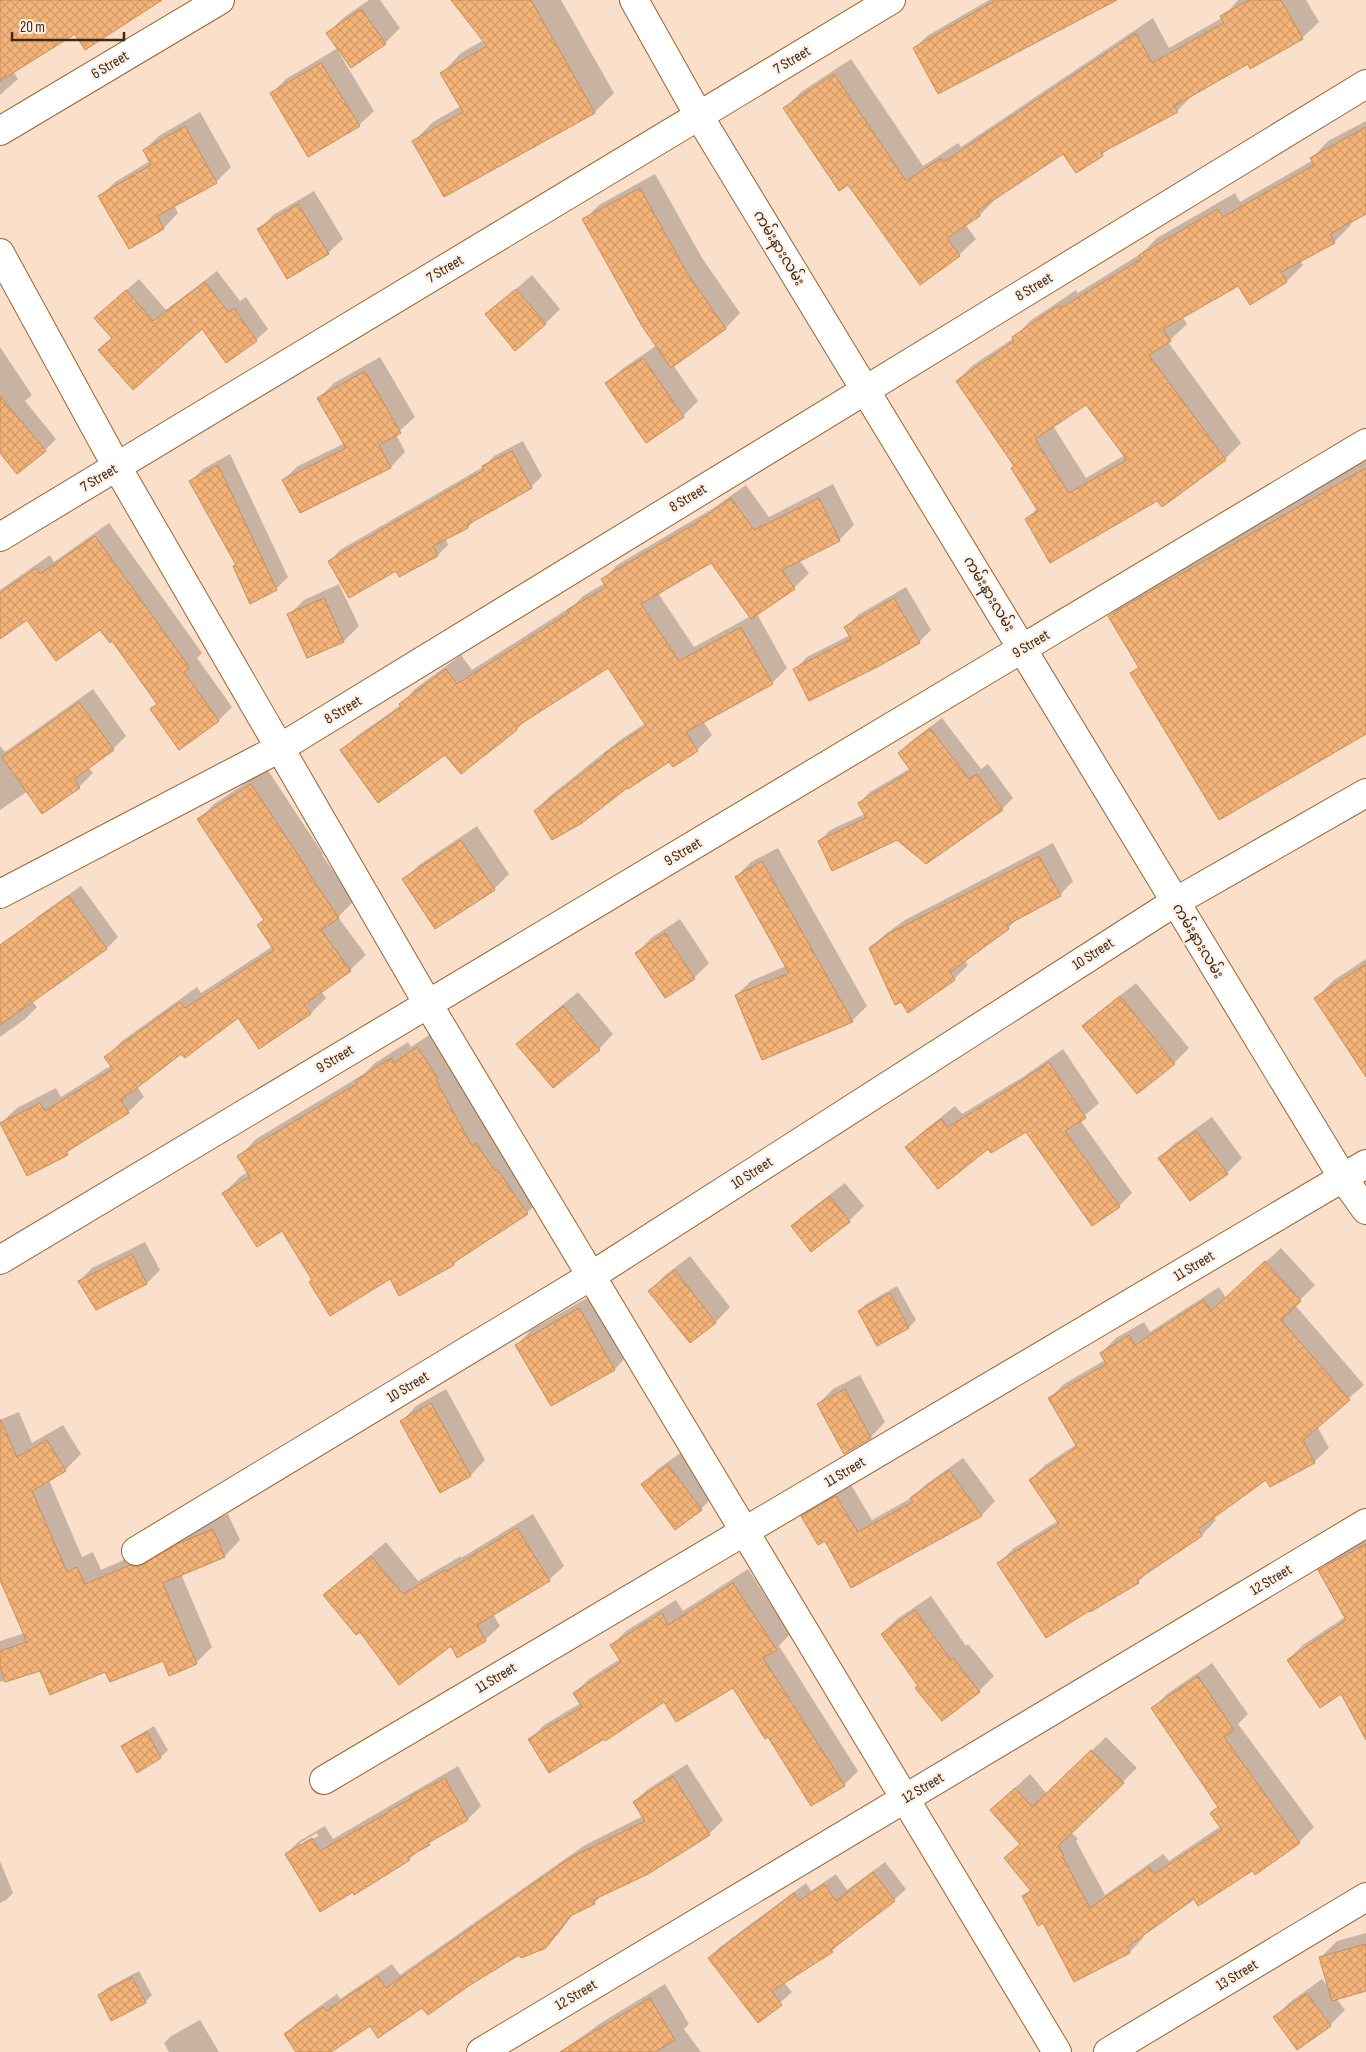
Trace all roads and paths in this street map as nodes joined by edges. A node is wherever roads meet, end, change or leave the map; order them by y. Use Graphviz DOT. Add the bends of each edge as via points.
graph roads {
  1 [pos="220,0"];
  2 [pos="634,0"];
  3 [pos="891,0"];
  4 [pos="1366,84"];
  5 [pos="699,116"];
  6 [pos="0,131"];
  7 [pos="0,253"];
  8 [pos="866,390"];
  9 [pos="1366,443"];
  10 [pos="117,467"];
  11 [pos="0,538"];
  12 [pos="1022,649"];
  13 [pos="280,748"];
  14 [pos="1366,793"];
  15 [pos="0,894"];
  16 [pos="1174,902"];
  17 [pos="428,1004"];
  18 [pos="1366,1164"];
  19 [pos="1343,1178"];
  20 [pos="1366,1210"];
  21 [pos="0,1260"];
  22 [pos="591,1276"];
  23 [pos="1366,1523"];
  24 [pos="745,1531"];
  25 [pos="136,1551"];
  26 [pos="324,1780"];
  27 [pos="905,1799"];
  28 [pos="1366,1897"];
  29 [pos="481,2052"];
  30 [pos="1057,2052"];
  31 [pos="1108,2052"];
  1 -- 6 [label="street, 6 Street"];
  2 -- 5 [label="street, ကမ်းနားလမ်း"];
  3 -- 5 [label="street, 7 Street"];
  4 -- 8 [label="street, 8 Street"];
  5 -- 8 [label="street, ကမ်းနားလမ်း"];
  5 -- 10 [label="street, 7 Street"];
  7 -- 10 [label="street"];
  8 -- 12 [label="street, ကမ်းနားလမ်း"];
  8 -- 13 [label="street, 8 Street"];
  9 -- 12 [label="street, 9 Street"];
  10 -- 11 [label="street, 7 Street"];
  10 -- 13 [label="street"];
  12 -- 16 [label="street, ကမ်းနားလမ်း"];
  12 -- 17 [label="street, 9 Street"];
  13 -- 15 [label="street, 8 Street"];
  13 -- 17 [label="street"];
  14 -- 16 [label="street, 10 Street"];
  16 -- 19 [label="street, ကမ်းနားလမ်း"];
  16 -- 22 [label="street, 10 Street"];
  17 -- 21 [label="street, 9 Street"];
  17 -- 22 [label="street"];
  18 -- 19 [label="street, 11 Street"];
  19 -- 20 [label="street, ကမ်းနားလမ်း"];
  19 -- 24 [label="street, 11 Street"];
  22 -- 24 [label="street"];
  22 -- 25 [label="street, 10 Street"];
  23 -- 27 [label="street, 12 Street"];
  24 -- 26 [label="street, 11 Street"];
  24 -- 27 [label="street"];
  27 -- 29 [label="street, 12 Street"];
  27 -- 30 [label="street"];
  28 -- 31 [label="street, 13 Street"];
}
